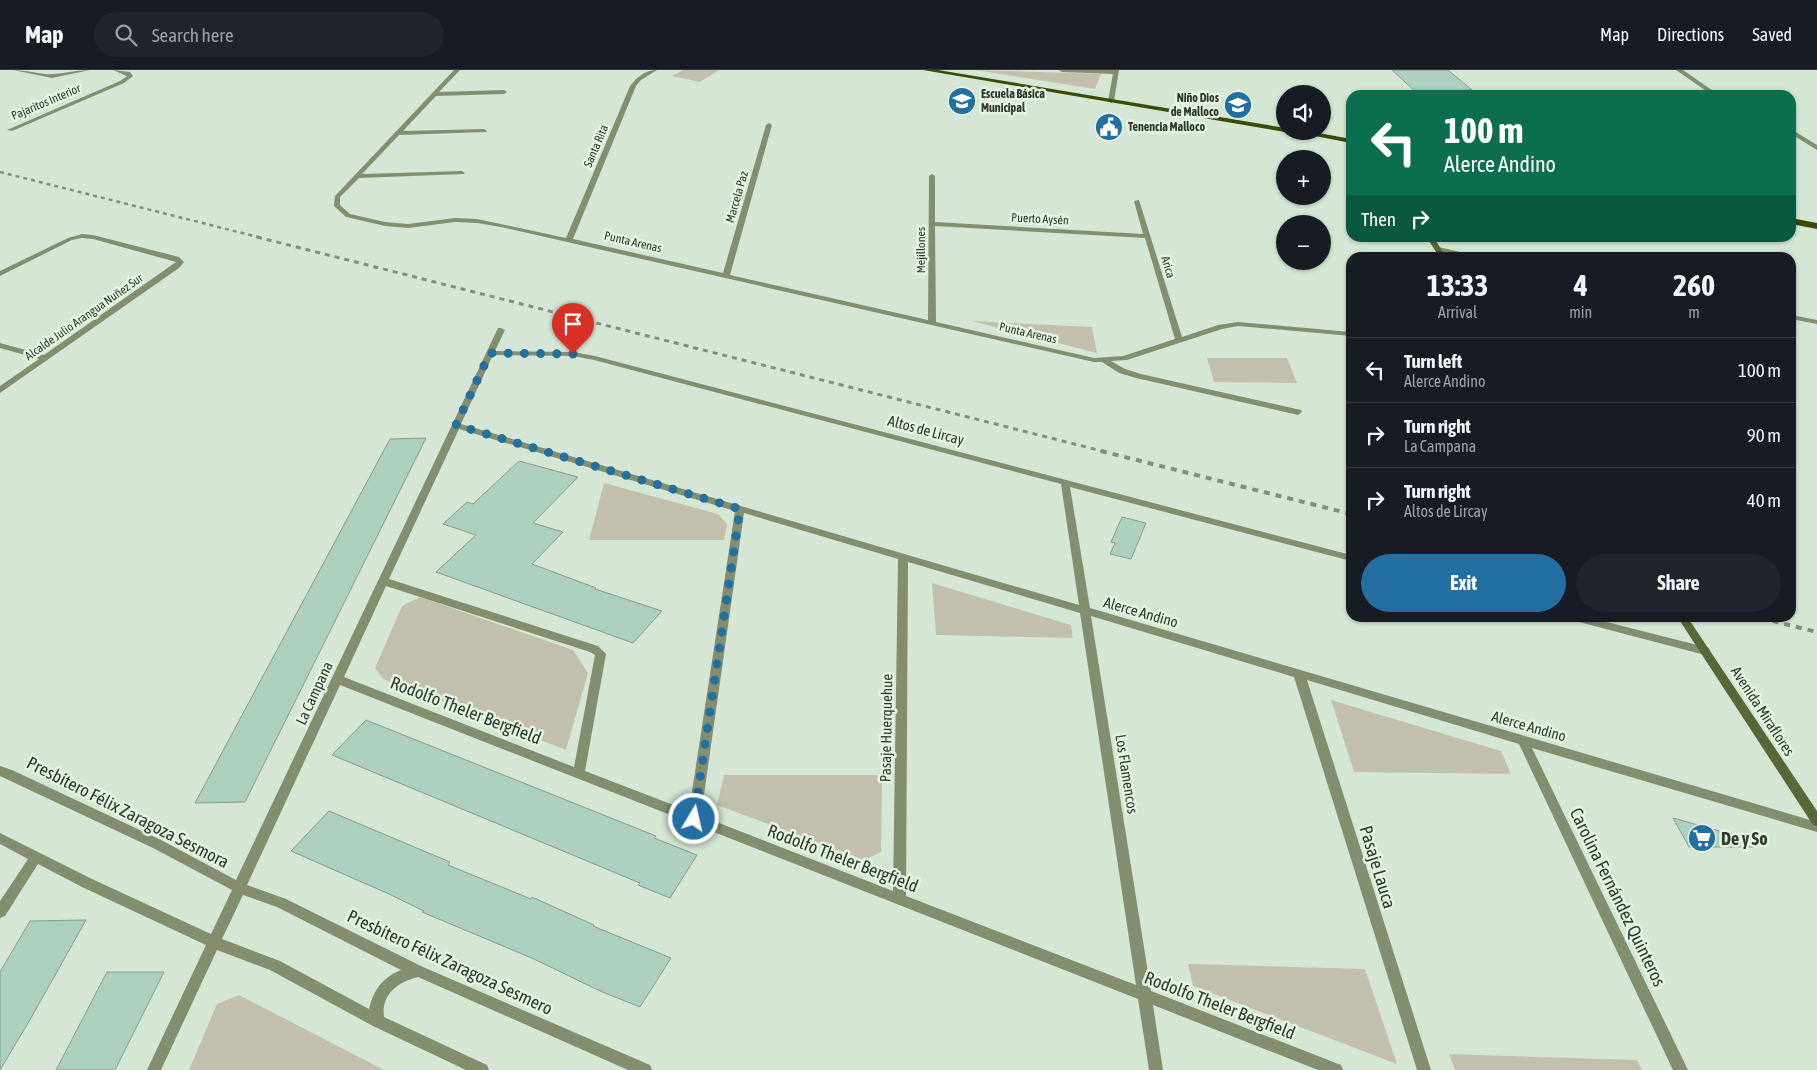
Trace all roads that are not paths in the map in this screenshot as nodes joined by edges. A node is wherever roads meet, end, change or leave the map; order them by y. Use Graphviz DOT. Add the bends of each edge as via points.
graph roads {
  1 [pos="16,70"];
  2 [pos="88,70"];
  3 [pos="116,70"];
  4 [pos="457,70"];
  5 [pos="654,70"];
  6 [pos="929,70"];
  7 [pos="1062,70"];
  8 [pos="1679,70"];
  9 [pos="1116,71"];
  10 [pos="1709,90"];
  11 [pos="504,92"];
  12 [pos="436,94"];
  13 [pos="1111,101"];
  14 [pos="769,125"];
  15 [pos="1276,128"];
  16 [pos="10,130"];
  17 [pos="484,132"];
  18 [pos="399,134"];
  19 [pos="1796,134"];
  20 [pos="1331,138"];
  21 [pos="1346,140"];
  22 [pos="1817,148"];
  23 [pos="462,173"];
  24 [pos="358,176"];
  25 [pos="932,176"];
  26 [pos="1137,201"];
  27 [pos="1796,222"];
  28 [pos="932,224"];
  29 [pos="1817,226"];
  30 [pos="1147,236"];
  31 [pos="569,240"];
  32 [pos="1433,242"];
  33 [pos="1439,249"];
  34 [pos="1441,252"];
  35 [pos="1453,252"];
  36 [pos="0,274"];
  37 [pos="726,276"];
  38 [pos="1796,318"];
  39 [pos="1817,322"];
  40 [pos="932,324"];
  41 [pos="501,330"];
  42 [pos="1346,334"];
  43 [pos="1179,341"];
  44 [pos="0,345"];
  45 [pos="490,353"];
  46 [pos="45,358"];
  47 [pos="1104,360"];
  48 [pos="0,390"];
  49 [pos="1298,412"];
  50 [pos="456,425"];
  51 [pos="1065,482"];
  52 [pos="740,509"];
  53 [pos="903,557"];
  54 [pos="1346,557"];
  55 [pos="383,581"];
  56 [pos="1085,611"];
  57 [pos="1595,622"];
  58 [pos="1686,622"];
  59 [pos="1705,650"];
  60 [pos="1299,674"];
  61 [pos="337,679"];
  62 [pos="1523,740"];
  63 [pos="0,771"];
  64 [pos="578,774"];
  65 [pos="694,819"];
  66 [pos="1817,821"];
  67 [pos="1817,827"];
  68 [pos="0,838"];
  69 [pos="36,857"];
  70 [pos="239,888"];
  71 [pos="898,900"];
  72 [pos="0,912"];
  73 [pos="213,942"];
  74 [pos="418,971"];
  75 [pos="1145,996"];
  76 [pos="378,1021"];
  77 [pos="154,1070"];
  78 [pos="482,1070"];
  79 [pos="645,1070"];
  80 [pos="1156,1070"];
  81 [pos="1336,1070"];
  82 [pos="1424,1070"];
  83 [pos="1681,1070"];
  1 -- 2 [label="street, Pajaritos Interior" via="52,76"];
  3 -- 16 [label="street, Pajaritos Interior" via="130,76"];
  4 -- 12 [label="street, Punta Arenas"];
  5 -- 31 [label="street, Santa Rita" via="633,86"];
  6 -- 13 [label="main road"];
  7 -- 9 [label="street"];
  8 -- 10 [label="street"];
  9 -- 13 [label="street"];
  11 -- 12 [label="street"];
  12 -- 18 [label="street, Punta Arenas"];
  13 -- 15 [label="main road"];
  14 -- 37 [label="street, Marcela Paz"];
  17 -- 18 [label="street"];
  18 -- 24 [label="street, Punta Arenas"];
  19 -- 22 [label="street"];
  20 -- 21 [label="main road"];
  23 -- 24 [label="street"];
  24 -- 31 [label="street, Punta Arenas" via="337,197 337,206 348,216 408,226 455,220 477,221"];
  25 -- 28 [label="street, Mejillones"];
  26 -- 30 [label="street, Arica"];
  27 -- 29 [label="main road"];
  28 -- 30 [label="street, Puerto Aysén"];
  28 -- 40 [label="street, Mejillones"];
  30 -- 43 [label="street, Arica"];
  31 -- 37 [label="street, Punta Arenas"];
  32 -- 33 [label="main road"];
  33 -- 34 [label="main road"];
  33 -- 35 [label="street"];
  36 -- 46 [label="street, Alcalde Julio Arangua Nuñez Sur" via="82,236 176,258 180,262"];
  37 -- 40 [label="street, Punta Arenas"];
  38 -- 39 [label="street"];
  40 -- 47 [label="street, Punta Arenas" via="1083,359"];
  41 -- 45 [label="street, La Campana"];
  42 -- 43 [label="street, Punta Arenas" via="1247,324 1221,327"];
  43 -- 47 [label="street, Punta Arenas" via="1124,358"];
  44 -- 46 [label="street"];
  45 -- 50 [label="street, La Campana"];
  45 -- 51 [label="street, Altos de Lircay" via="588,356"];
  46 -- 48 [label="street, Alcalde Julio Arangua Nuñez Sur"];
  47 -- 49 [label="street, Punta Arenas" via="1138,376"];
  50 -- 52 [label="street, Alerce Andino"];
  50 -- 55 [label="street, La Campana"];
  51 -- 54 [label="street, Altos de Lircay"];
  51 -- 56 [label="street, Los Flamencos"];
  52 -- 53 [label="street, Alerce Andino"];
  52 -- 65 [label="street"];
  53 -- 56 [label="street, Alerce Andino"];
  53 -- 71 [label="street, Pasaje Huerquehue"];
  55 -- 61 [label="street, La Campana"];
  55 -- 64 [label="street" via="594,649 601,654"];
  56 -- 60 [label="street, Alerce Andino"];
  56 -- 75 [label="street, Los Flamencos"];
  57 -- 59 [label="street"];
  58 -- 59 [label="main road, Avenida Miraflores"];
  59 -- 66 [label="main road, Avenida Miraflores"];
  60 -- 62 [label="street, Alerce Andino"];
  60 -- 82 [label="street, Pasaje Lauca"];
  61 -- 64 [label="street, Rodolfo Theler Bergfield"];
  61 -- 70 [label="street, La Campana"];
  62 -- 67 [label="street, Alerce Andino"];
  62 -- 83 [label="street, Carolina Fernández Quinteros"];
  63 -- 70 [label="street, Presbítero Félix Zaragoza Sesmora" via="157,844"];
  64 -- 65 [label="street, Rodolfo Theler Bergfield"];
  65 -- 71 [label="street, Rodolfo Theler Bergfield"];
  68 -- 69 [label="street"];
  69 -- 72 [label="street"];
  69 -- 73 [label="street"];
  70 -- 73 [label="street, La Campana"];
  70 -- 74 [label="street, Presbítero Félix Zaragoza Sesmero" via="280,903"];
  71 -- 75 [label="street, Rodolfo Theler Bergfield"];
  73 -- 76 [label="street" via="275,965"];
  73 -- 77 [label="street, La Campana"];
  74 -- 76 [label="street" via="395,979 385,988 376,1007"];
  74 -- 79 [label="street, Presbítero Félix Zaragoza Sesmero"];
  75 -- 80 [label="street, Los Flamencos"];
  75 -- 81 [label="street, Rodolfo Theler Bergfield"];
  76 -- 78 [label="street"];
}
